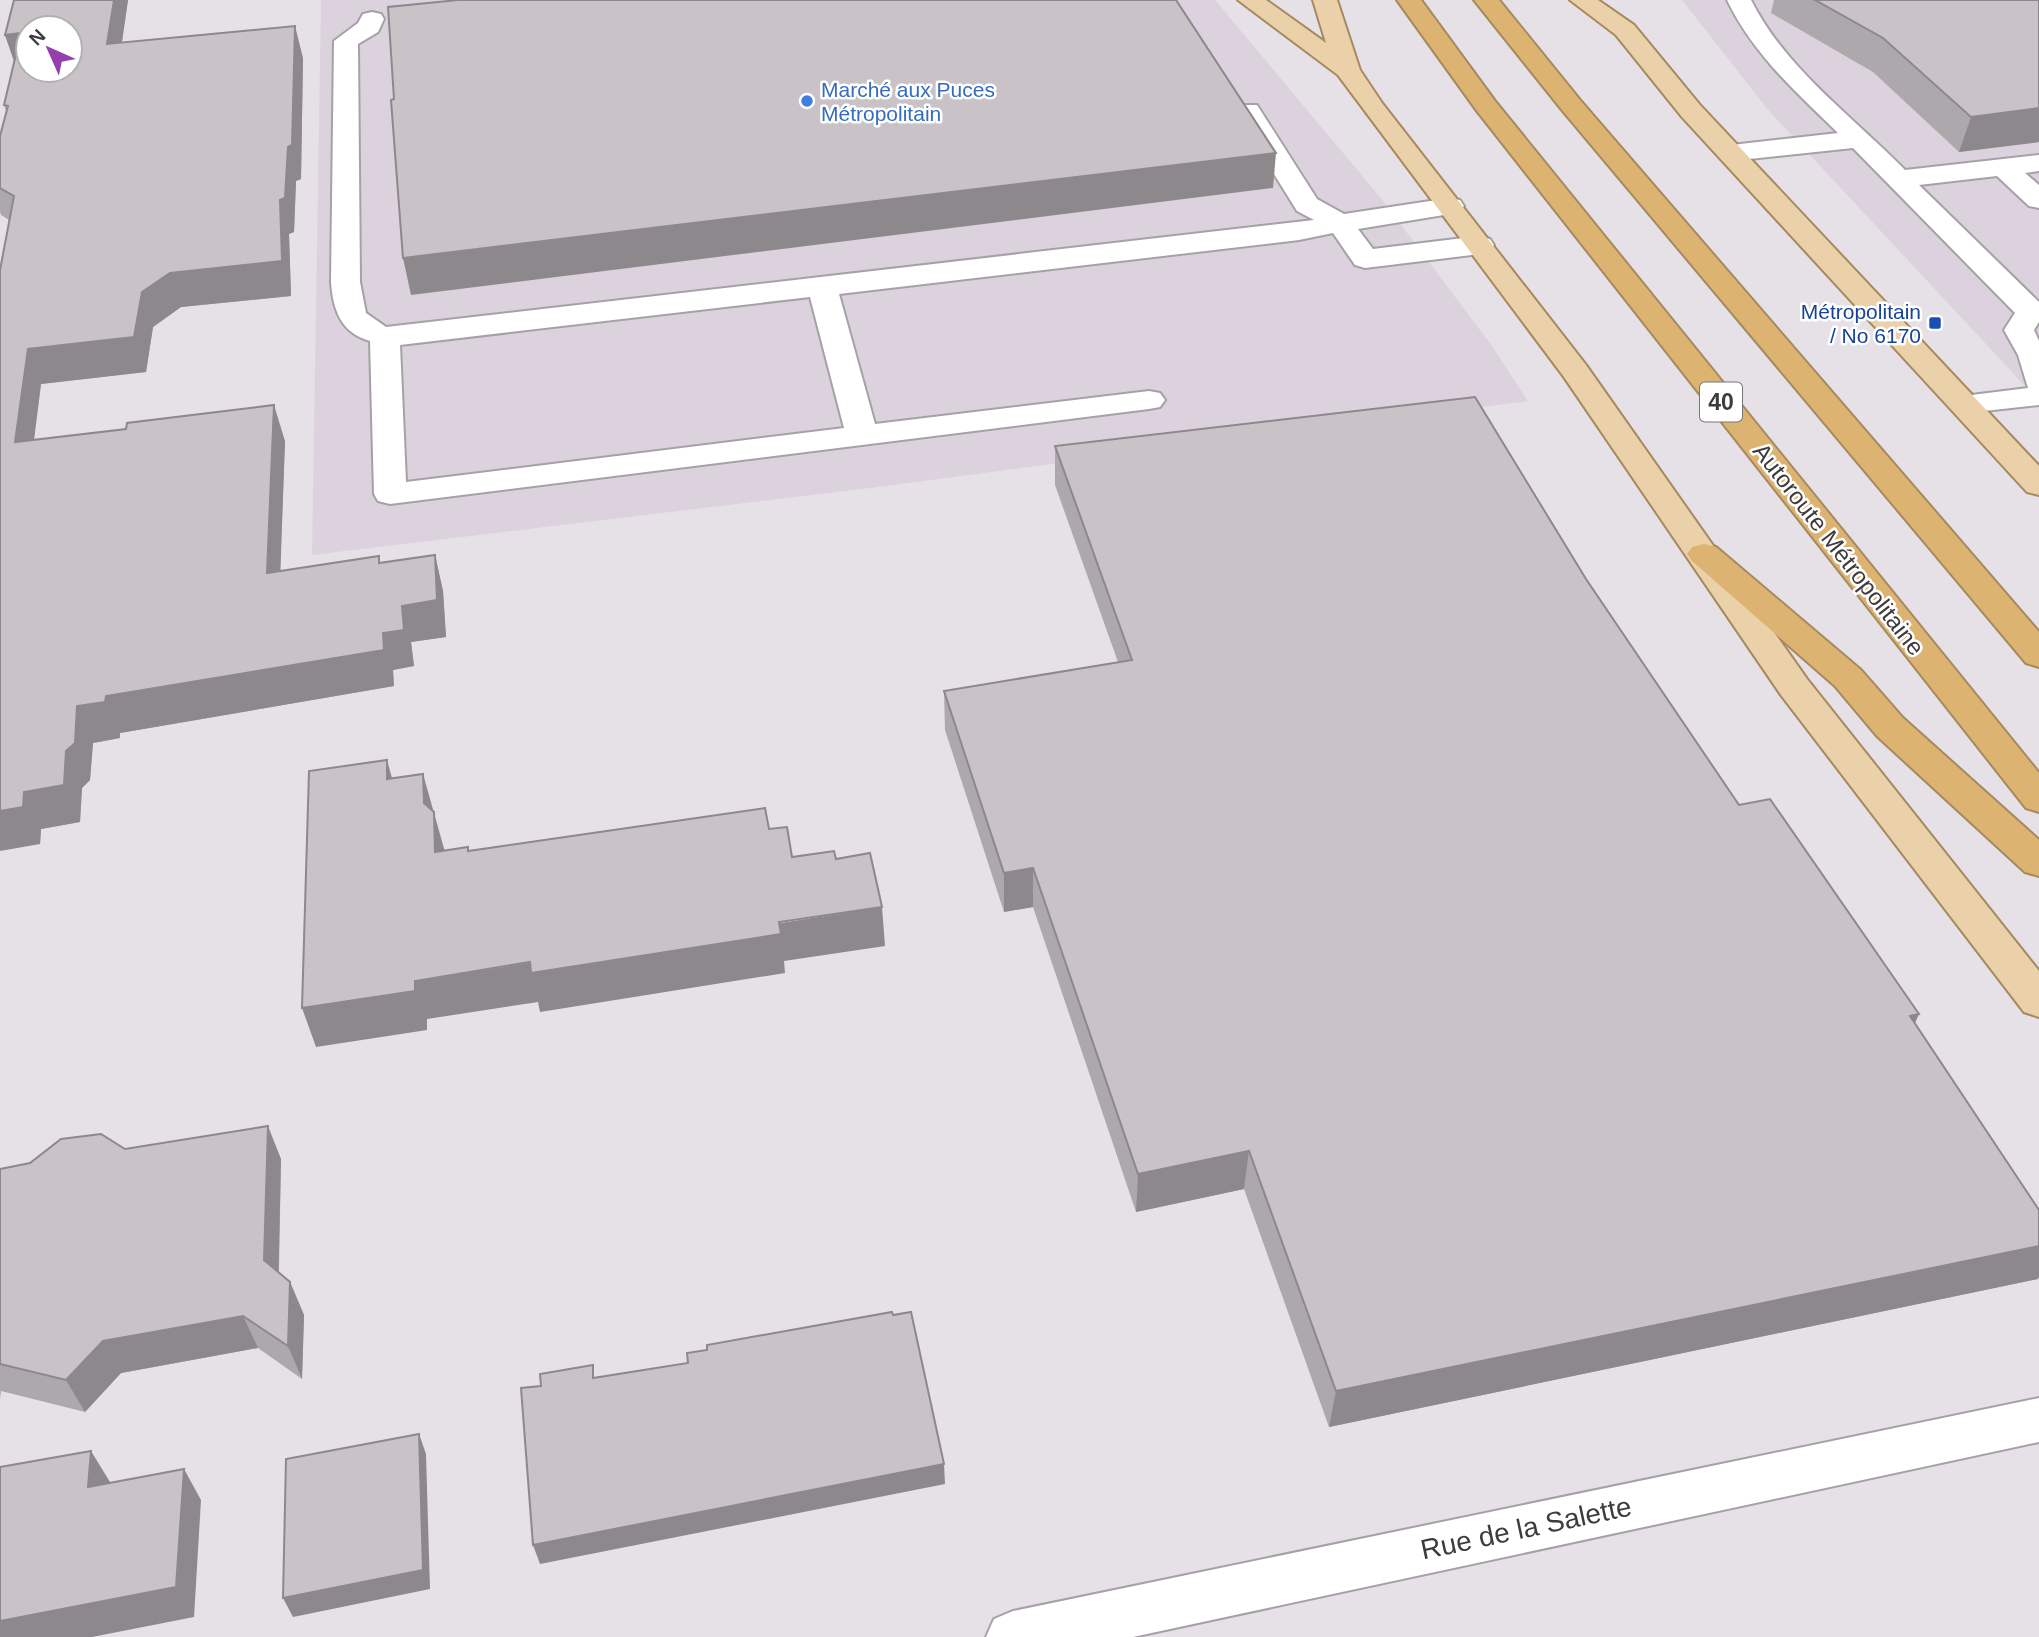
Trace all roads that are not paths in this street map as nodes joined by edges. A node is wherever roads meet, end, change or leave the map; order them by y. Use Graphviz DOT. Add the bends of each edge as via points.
graph roads {
  1 [pos="1325,0"];
  2 [pos="1409,0"];
  3 [pos="1486,0"];
  4 [pos="1582,0"];
  5 [pos="1620,0"];
  6 [pos="1739,0"];
  7 [pos="1257,3"];
  8 [pos="383,12"];
  9 [pos="1625,30"];
  10 [pos="1347,70"];
  11 [pos="1237,93"];
  12 [pos="1859,139"];
  13 [pos="1731,153"];
  14 [pos="2039,163"];
  15 [pos="2003,167"];
  16 [pos="1898,179"];
  17 [pos="2039,200"];
  18 [pos="1450,206"];
  19 [pos="1340,223"];
  20 [pos="1480,245"];
  21 [pos="822,286"];
  22 [pos="2035,311"];
  23 [pos="385,336"];
  24 [pos="2039,382"];
  25 [pos="2039,396"];
  26 [pos="1149,400"];
  27 [pos="1966,404"];
  28 [pos="862,436"];
  29 [pos="2039,485"];
  30 [pos="1704,554"];
  31 [pos="2039,655"];
  32 [pos="2039,799"];
  33 [pos="2039,862"];
  34 [pos="2039,1001"];
  35 [pos="2039,1420"];
  36 [pos="1013,1637"];
  1 -- 10 [label="main road"];
  2 -- 32 [label="highway, Autoroute Métropolitaine / 40" via="1486,106"];
  3 -- 31 [label="highway"];
  4 -- 9 [label="main road"];
  5 -- 9 [label="main road"];
  6 -- 12 [label="street" via="1764,45"];
  7 -- 10 [label="main road"];
  8 -- 23 [label="street" via="346,41 347,297 352,315 366,329"];
  9 -- 13 [label="main road"];
  10 -- 18 [label="main road"];
  11 -- 19 [label="street" via="1307,205"];
  12 -- 13 [label="street"];
  12 -- 16 [label="street"];
  13 -- 27 [label="main road"];
  14 -- 15 [label="street"];
  15 -- 16 [label="street"];
  15 -- 17 [label="street"];
  16 -- 22 [label="street"];
  18 -- 19 [label="street"];
  18 -- 20 [label="main road"];
  19 -- 20 [label="street" via="1365,258"];
  19 -- 21 [label="street" via="1299,232"];
  20 -- 30 [label="main road"];
  21 -- 23 [label="street"];
  21 -- 28 [label="street"];
  22 -- 24 [label="street" via="2019,330 2033,354"];
  23 -- 28 [label="street" via="390,494"];
  25 -- 27 [label="street"];
  26 -- 28 [label="street"];
  27 -- 29 [label="main road"];
  30 -- 33 [label="highway" via="1848,678 1890,727"];
  30 -- 34 [label="main road" via="1794,687"];
  35 -- 36 [label="street, Rue de la Salette"];
}
